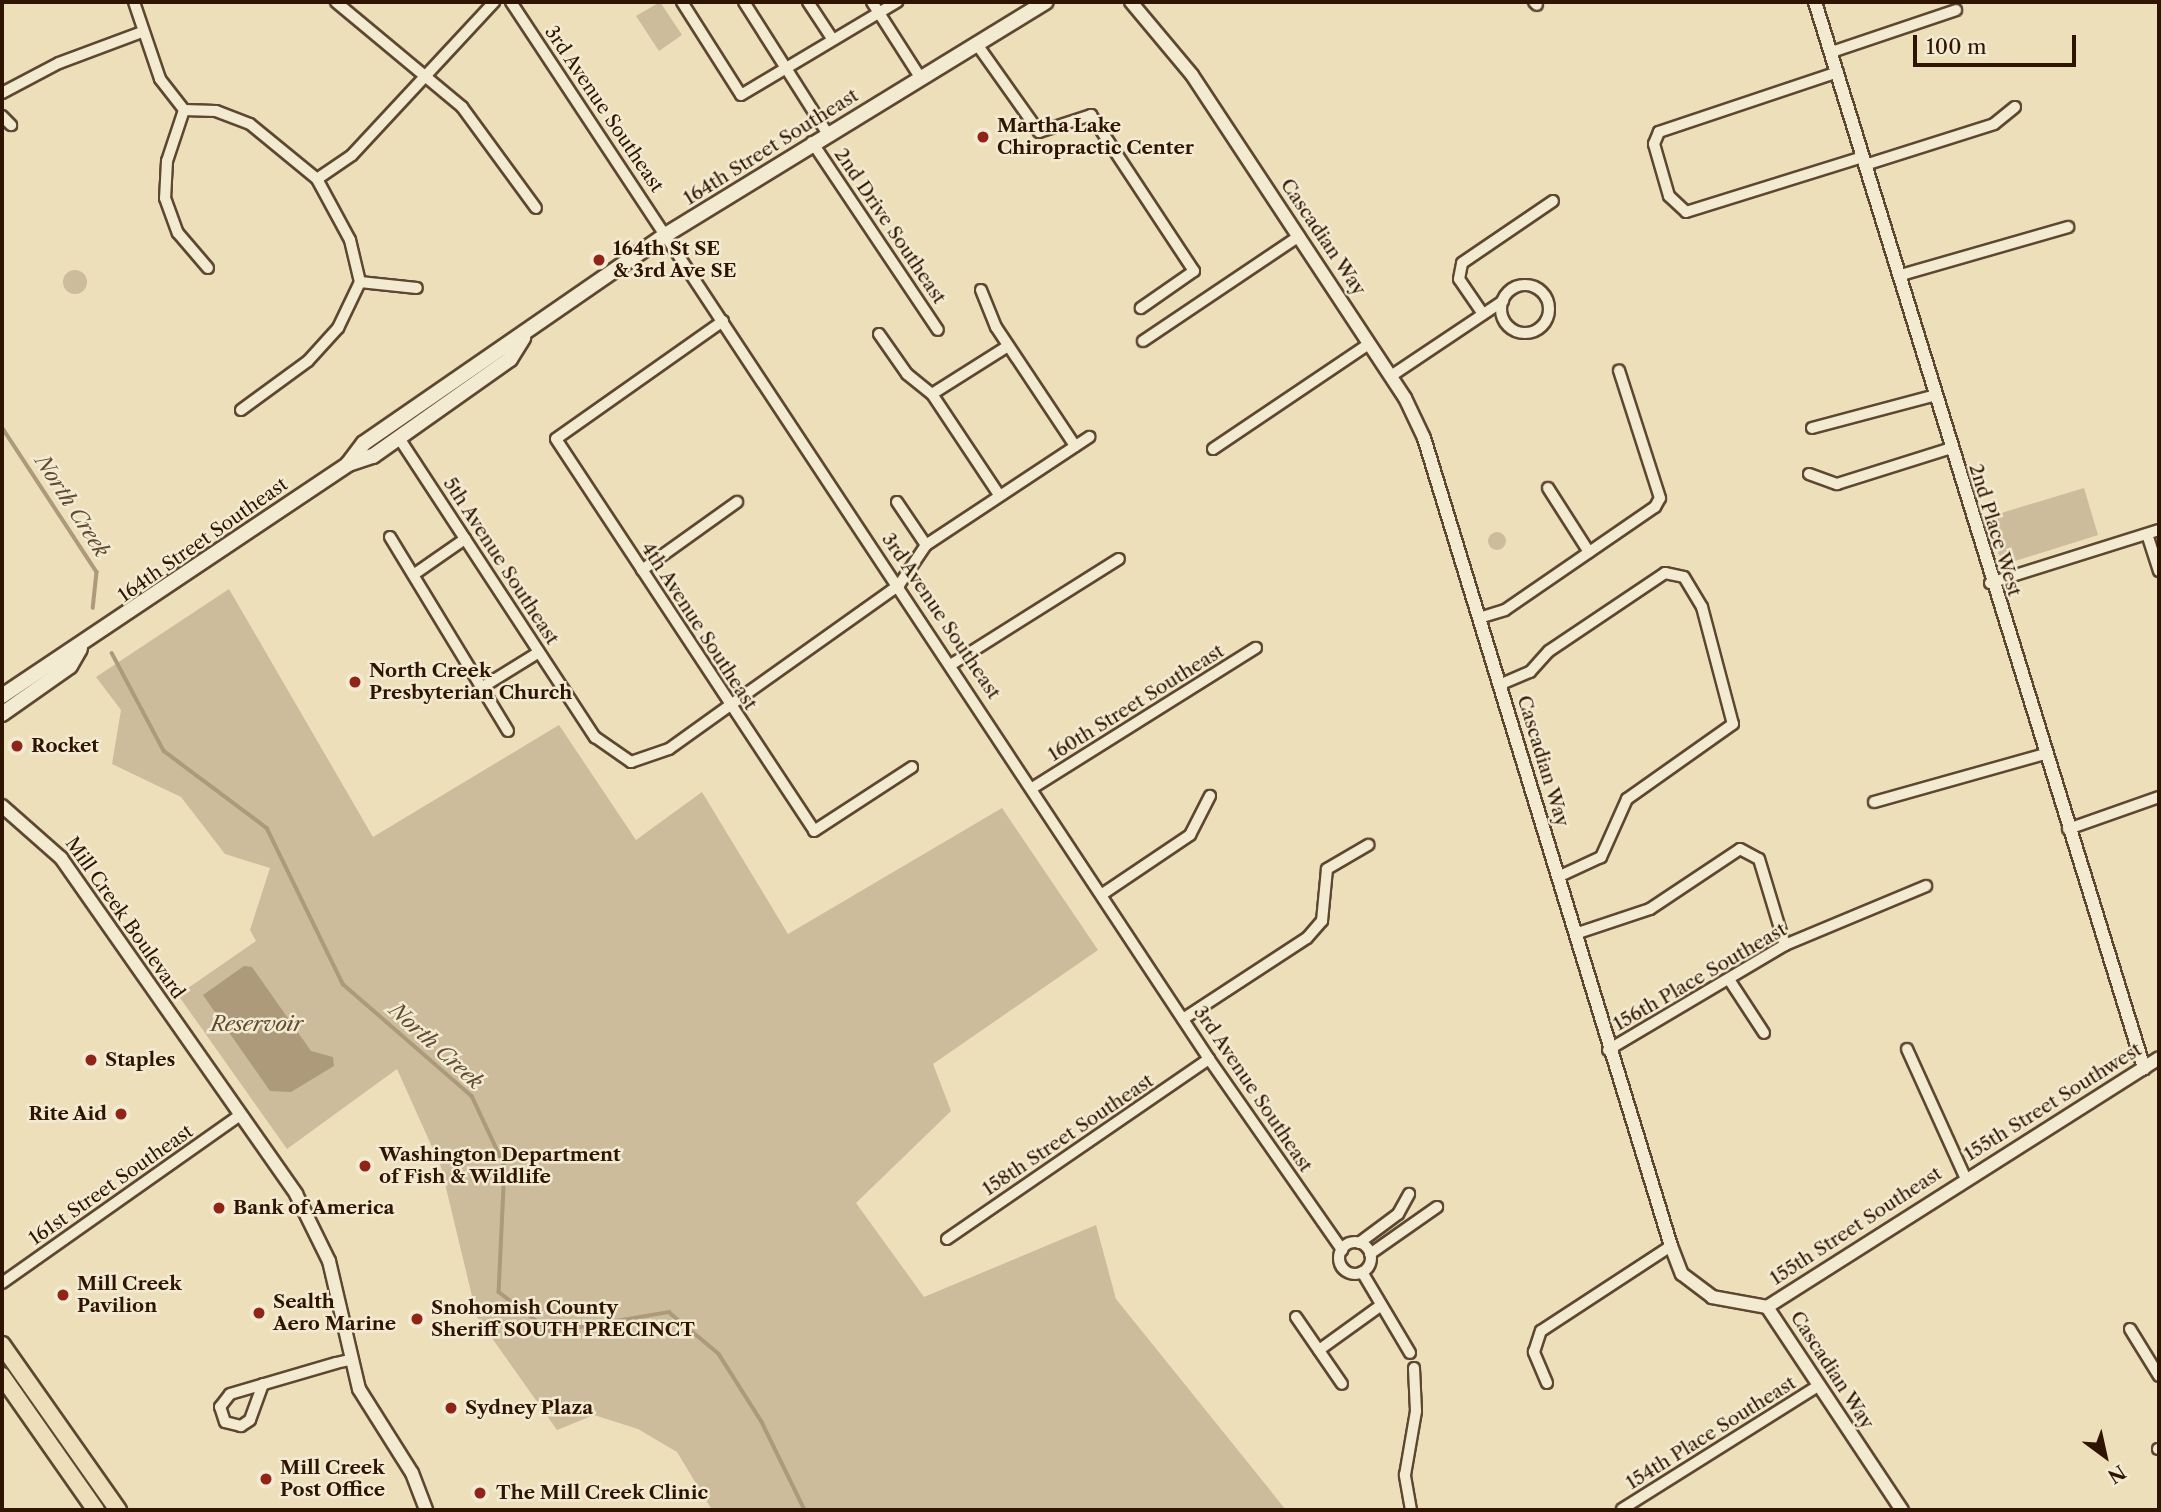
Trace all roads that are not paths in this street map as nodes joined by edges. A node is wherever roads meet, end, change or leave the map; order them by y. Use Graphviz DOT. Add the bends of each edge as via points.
graph roads {
  1 [pos="134,2"];
  2 [pos="336,2"];
  3 [pos="494,2"];
  4 [pos="511,2"];
  5 [pos="682,2"];
  6 [pos="744,2"];
  7 [pos="808,2"];
  8 [pos="872,2"];
  9 [pos="897,2"];
  10 [pos="1046,2"];
  11 [pos="1131,2"];
  12 [pos="1815,2"];
  13 [pos="1956,10"];
  14 [pos="879,13"];
  15 [pos="142,32"];
  16 [pos="833,40"];
  17 [pos="976,43"];
  18 [pos="1832,52"];
  19 [pos="787,67"];
  20 [pos="1838,72"];
  21 [pos="920,77"];
  22 [pos="422,78"];
  23 [pos="2,93"];
  24 [pos="2015,107"];
  25 [pos="184,110"];
  26 [pos="2,116"];
  27 [pos="11,125"];
  28 [pos="827,133"];
  29 [pos="812,142"];
  30 [pos="1864,161"];
  31 [pos="317,179"];
  32 [pos="1553,201"];
  33 [pos="536,208"];
  34 [pos="2068,227"];
  35 [pos="667,234"];
  36 [pos="1299,236"];
  37 [pos="208,268"];
  38 [pos="1901,275"];
  39 [pos="360,282"];
  40 [pos="417,288"];
  41 [pos="981,290"];
  42 [pos="1503,301"];
  43 [pos="1142,308"];
  44 [pos="1483,314"];
  45 [pos="723,321"];
  46 [pos="938,330"];
  47 [pos="879,334"];
  48 [pos="524,337"];
  49 [pos="1143,341"];
  50 [pos="1370,342"];
  51 [pos="1008,346"];
  52 [pos="1619,370"];
  53 [pos="1391,376"];
  54 [pos="932,394"];
  55 [pos="1936,395"];
  56 [pos="241,410"];
  57 [pos="1812,428"];
  58 [pos="1089,437"];
  59 [pos="399,438"];
  60 [pos="1075,446"];
  61 [pos="1951,448"];
  62 [pos="1213,449"];
  63 [pos="348,464"];
  64 [pos="1809,474"];
  65 [pos="1548,488"];
  66 [pos="999,495"];
  67 [pos="737,502"];
  68 [pos="897,502"];
  69 [pos="2159,530"];
  70 [pos="2147,534"];
  71 [pos="390,537"];
  72 [pos="465,538"];
  73 [pos="926,545"];
  74 [pos="1589,552"];
  75 [pos="1119,559"];
  76 [pos="642,570"];
  77 [pos="2159,571"];
  78 [pos="416,573"];
  79 [pos="1990,583"];
  80 [pos="899,585"];
  81 [pos="1479,618"];
  82 [pos="1256,648"];
  83 [pos="80,649"];
  84 [pos="540,652"];
  85 [pos="952,664"];
  86 [pos="1500,685"];
  87 [pos="481,688"];
  88 [pos="2,696"];
  89 [pos="729,706"];
  90 [pos="2,714"];
  91 [pos="508,731"];
  92 [pos="2045,754"];
  93 [pos="912,767"];
  94 [pos="1034,787"];
  95 [pos="1210,796"];
  96 [pos="2159,797"];
  97 [pos="1874,802"];
  98 [pos="2,806"];
  99 [pos="2068,829"];
  100 [pos="1368,845"];
  101 [pos="1558,877"];
  102 [pos="1926,886"];
  103 [pos="1104,893"];
  104 [pos="1575,934"];
  105 [pos="1785,946"];
  106 [pos="1730,981"];
  107 [pos="1183,1019"];
  108 [pos="1764,1032"];
  109 [pos="1907,1049"];
  110 [pos="1608,1050"];
  111 [pos="2159,1058"];
  112 [pos="1209,1059"];
  113 [pos="2144,1068"];
  114 [pos="240,1115"];
  115 [pos="1966,1179"];
  116 [pos="1409,1194"];
  117 [pos="1437,1207"];
  118 [pos="947,1239"];
  119 [pos="1359,1243"];
  120 [pos="1671,1245"];
  121 [pos="1342,1250"];
  122 [pos="1370,1254"];
  123 [pos="1363,1272"];
  124 [pos="2,1283"];
  125 [pos="1380,1306"];
  126 [pos="1767,1307"];
  127 [pos="1296,1317"];
  128 [pos="2130,1329"];
  129 [pos="2,1345"];
  130 [pos="1319,1350"];
  131 [pos="1410,1353"];
  132 [pos="2,1359"];
  133 [pos="349,1360"];
  134 [pos="1414,1368"];
  135 [pos="20,1373"];
  136 [pos="2,1376"];
  137 [pos="2159,1376"];
  138 [pos="1547,1383"];
  139 [pos="263,1384"];
  140 [pos="1342,1384"];
  141 [pos="1818,1386"];
  142 [pos="1622,1509"];
  143 [pos="96,1510"];
  144 [pos="118,1510"];
  145 [pos="426,1510"];
  146 [pos="1411,1510"];
  147 [pos="1902,1510"];
  1 -- 15 [label="street"];
  2 -- 22 [label="street"];
  3 -- 22 [label="street"];
  4 -- 35 [label="street, 3rd Avenue Southeast"];
  5 -- 19 [label="street" via="741,95"];
  6 -- 19 [label="street, 2nd Drive Southeast"];
  7 -- 16 [label="street"];
  8 -- 14 [label="street"];
  9 -- 14 [label="street"];
  10 -- 17 [label="main road, 164th Street Southeast"];
  11 -- 36 [label="street, Cascadian Way" via="1192,75"];
  12 -- 18 [label="street, 2nd Place West"];
  13 -- 18 [label="street"];
  14 -- 16 [label="street"];
  14 -- 21 [label="street"];
  15 -- 23 [label="street" via="71,57"];
  15 -- 25 [label="street" via="160,79"];
  16 -- 19 [label="street"];
  17 -- 21 [label="main road, 164th Street Southeast"];
  17 -- 43 [label="street" via="1039,132 1091,116 1194,271"];
  18 -- 20 [label="street, 2nd Place West"];
  19 -- 28 [label="street, 2nd Drive Southeast"];
  20 -- 30 [label="street, 2nd Place West"];
  20 -- 30 [label="street" via="1659,132 1654,144 1675,208 1686,212"];
  21 -- 28 [label="main road, 164th Street Southeast"];
  22 -- 31 [label="street" via="352,155"];
  22 -- 33 [label="street" via="462,107"];
  24 -- 30 [label="street" via="1994,124"];
  25 -- 31 [label="street" via="216,111 250,124"];
  25 -- 37 [label="street" via="167,161 164,198 178,233"];
  26 -- 27 [label="street"];
  28 -- 29 [label="main road, 164th Street Southeast"];
  29 -- 35 [label="main road, 164th Street Southeast"];
  29 -- 46 [label="street, 2nd Drive Southeast"];
  30 -- 38 [label="street, 2nd Place West"];
  31 -- 39 [label="street" via="350,240"];
  32 -- 44 [label="street" via="1460,266 1460,279"];
  34 -- 38 [label="street"];
  35 -- 45 [label="street, 3rd Avenue Southeast"];
  35 -- 48 [label="main road, 164th Street Southeast"];
  36 -- 49 [label="street"];
  36 -- 50 [label="street, Cascadian Way"];
  38 -- 55 [label="street, 2nd Place West"];
  39 -- 40 [label="street"];
  39 -- 56 [label="street" via="338,328 308,361"];
  41 -- 51 [label="street"];
  42 -- 42 [label="street" via="1502,316 1513,330 1531,333 1546,321 1548,303 1537,288 1519,286"];
  42 -- 44 [label="street"];
  44 -- 53 [label="street"];
  45 -- 76 [label="street, 4th Avenue Southeast" via="556,439"];
  45 -- 80 [label="street, 3rd Avenue Southeast"];
  47 -- 54 [label="street" via="907,374"];
  48 -- 59 [label="main road, 164th Street Southeast" via="510,359"];
  48 -- 63 [label="main road, 164th Street Southeast" via="498,348 364,443"];
  50 -- 53 [label="street, Cascadian Way"];
  50 -- 62 [label="street"];
  51 -- 54 [label="street"];
  51 -- 60 [label="street"];
  52 -- 74 [label="street" via="1660,498"];
  53 -- 81 [label="street, Cascadian Way" via="1424,438"];
  54 -- 66 [label="street"];
  55 -- 57 [label="street"];
  55 -- 61 [label="street, 2nd Place West"];
  58 -- 60 [label="street"];
  59 -- 63 [label="main road, 164th Street Southeast"];
  59 -- 72 [label="street, 5th Avenue Southeast"];
  60 -- 66 [label="street"];
  61 -- 64 [label="street" via="1837,484"];
  61 -- 79 [label="street, 2nd Place West"];
  63 -- 83 [label="main road, 164th Street Southeast"];
  65 -- 74 [label="street"];
  66 -- 73 [label="street"];
  67 -- 76 [label="street"];
  68 -- 73 [label="street"];
  69 -- 70 [label="street"];
  70 -- 77 [label="street"];
  70 -- 79 [label="street"];
  71 -- 78 [label="street"];
  72 -- 78 [label="street"];
  72 -- 84 [label="street, 5th Avenue Southeast"];
  73 -- 80 [label="street"];
  74 -- 81 [label="street" via="1505,610"];
  75 -- 85 [label="street"];
  76 -- 89 [label="street, 4th Avenue Southeast"];
  78 -- 87 [label="street" via="451,646"];
  79 -- 92 [label="street, 2nd Place West"];
  80 -- 85 [label="street, 3rd Avenue Southeast"];
  80 -- 89 [label="street"];
  81 -- 86 [label="street, Cascadian Way"];
  82 -- 94 [label="street, 160th Street Southeast"];
  83 -- 88 [label="main road, 164th Street Southeast"];
  83 -- 90 [label="main road, 164th Street Southeast" via="70,666"];
  84 -- 87 [label="street"];
  84 -- 89 [label="street, 5th Avenue Southeast" via="605,750 631,762 669,749"];
  85 -- 94 [label="street, 3rd Avenue Southeast"];
  86 -- 101 [label="street, Cascadian Way"];
  86 -- 101 [label="street" via="1530,672 1549,650 1674,572 1702,607 1733,724 1627,799 1601,858"];
  87 -- 91 [label="street"];
  89 -- 93 [label="street, 4th Avenue Southeast" via="814,831"];
  92 -- 97 [label="street"];
  92 -- 99 [label="street, 2nd Place West"];
  94 -- 103 [label="street, 3rd Avenue Southeast"];
  95 -- 103 [label="street" via="1190,835"];
  96 -- 99 [label="street"];
  98 -- 114 [label="street, Mill Creek Boulevard" via="61,858"];
  99 -- 113 [label="street, 2nd Place West"];
  100 -- 107 [label="street" via="1327,869 1324,915 1312,933"];
  101 -- 104 [label="street, Cascadian Way"];
  102 -- 105 [label="street, 156th Place Southeast"];
  103 -- 107 [label="street, 3rd Avenue Southeast"];
  104 -- 105 [label="street" via="1650,909 1740,849 1759,859"];
  104 -- 110 [label="street, Cascadian Way"];
  105 -- 106 [label="street, 156th Place Southeast"];
  106 -- 108 [label="street"];
  106 -- 110 [label="street, 156th Place Southeast"];
  107 -- 112 [label="street, 3rd Avenue Southeast"];
  109 -- 115 [label="street"];
  110 -- 120 [label="street, Cascadian Way"];
  111 -- 113 [label="street, 155th Street Southwest"];
  112 -- 118 [label="street, 158th Street Southeast"];
  112 -- 121 [label="street, 3rd Avenue Southeast"];
  113 -- 115 [label="street, 155th Street Southwest"];
  114 -- 124 [label="street, 161st Street Southeast"];
  114 -- 133 [label="street, Mill Creek Boulevard" via="296,1194 325,1252"];
  115 -- 126 [label="street, 155th Street Southeast"];
  116 -- 119 [label="street" via="1398,1214"];
  117 -- 122 [label="street"];
  119 -- 121 [label="street"];
  119 -- 122 [label="street"];
  120 -- 126 [label="street, Cascadian Way" via="1682,1273 1712,1297"];
  120 -- 138 [label="street" via="1541,1331 1534,1352"];
  121 -- 123 [label="street" via="1343,1269"];
  122 -- 123 [label="street"];
  123 -- 125 [label="street"];
  125 -- 130 [label="street"];
  125 -- 131 [label="street"];
  126 -- 141 [label="street, Cascadian Way"];
  127 -- 130 [label="street"];
  128 -- 137 [label="street"];
  129 -- 135 [label="main road"];
  130 -- 140 [label="street"];
  132 -- 135 [label="main road"];
  133 -- 139 [label="street"];
  133 -- 145 [label="street, Mill Creek Boulevard"];
  134 -- 146 [label="street" via="1416,1411 1405,1475"];
  135 -- 144 [label="main road"];
  136 -- 143 [label="main road"];
  139 -- 139 [label="street" via="225,1397 220,1407 225,1422 235,1426 250,1420"];
  141 -- 142 [label="street, 154th Place Southeast"];
  141 -- 147 [label="street, Cascadian Way"];
}
